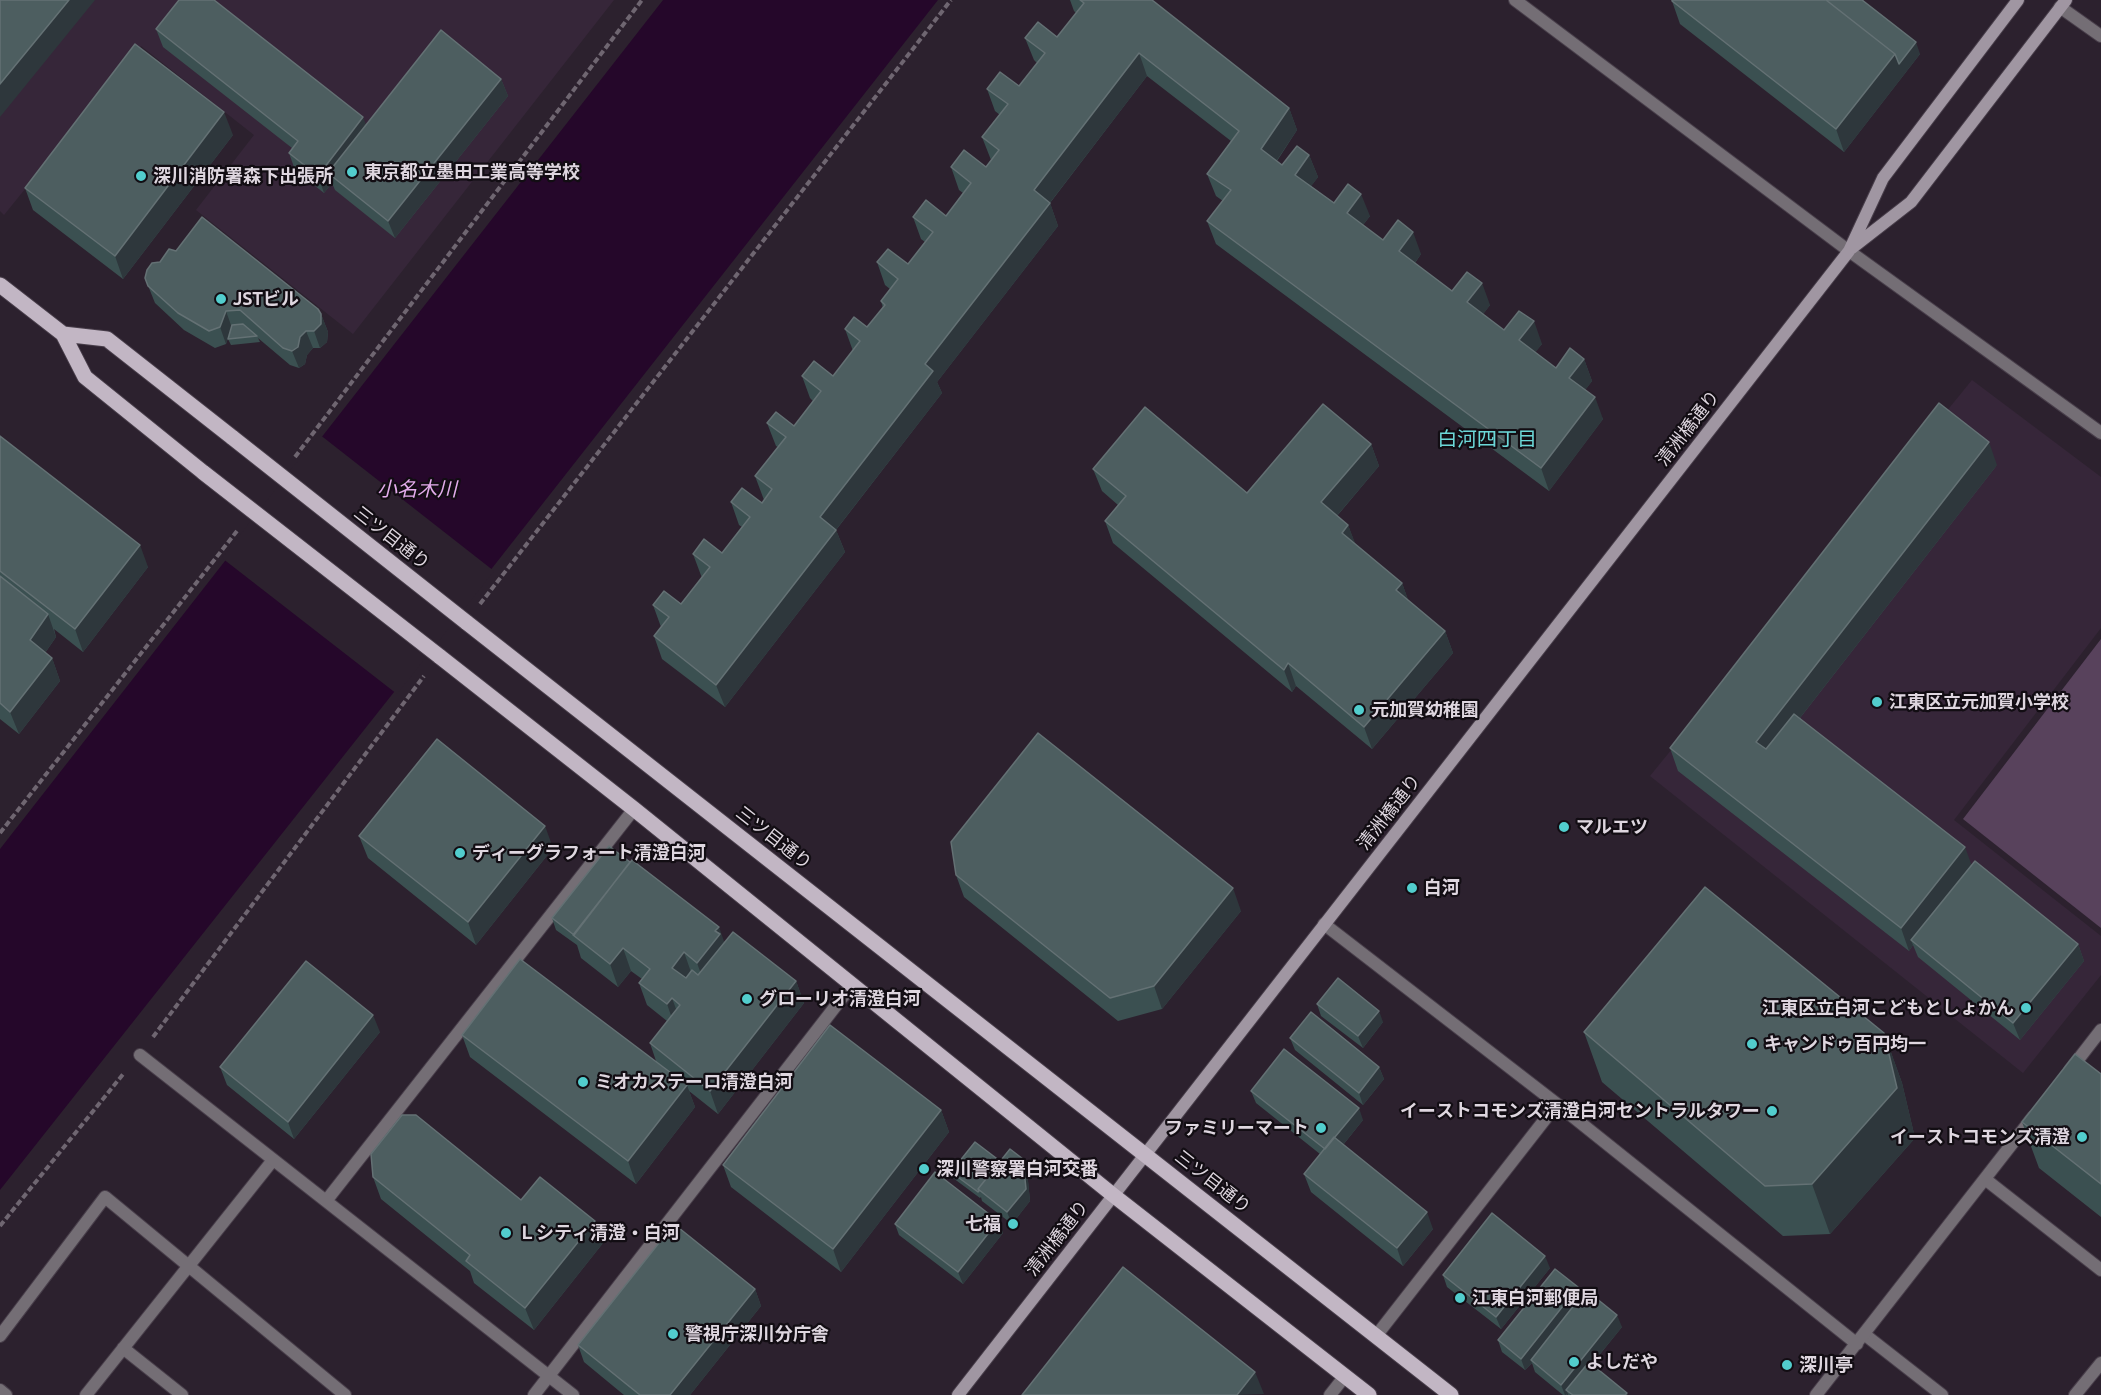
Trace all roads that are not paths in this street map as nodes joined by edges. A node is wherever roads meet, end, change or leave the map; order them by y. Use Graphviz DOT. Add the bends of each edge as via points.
graph roads {
  1 [pos="1515,0"];
  2 [pos="2018,0"];
  3 [pos="2063,3"];
  4 [pos="2101,36"];
  5 [pos="1849,251"];
  6 [pos="0,285"];
  7 [pos="63,334"];
  8 [pos="2101,433"];
  9 [pos="634,809"];
  10 [pos="1324,924"];
  11 [pos="852,985"];
  12 [pos="2101,1030"];
  13 [pos="140,1055"];
  14 [pos="2065,1077"];
  15 [pos="1557,1104"];
  16 [pos="2043,1104"];
  17 [pos="1145,1154"];
  18 [pos="273,1160"];
  19 [pos="1985,1179"];
  20 [pos="1113,1195"];
  21 [pos="326,1201"];
  22 [pos="188,1267"];
  23 [pos="2101,1270"];
  24 [pos="0,1336"];
  25 [pos="1376,1336"];
  26 [pos="1861,1339"];
  27 [pos="123,1348"];
  28 [pos="2101,1363"];
  29 [pos="549,1376"];
  30 [pos="1345,1376"];
  31 [pos="0,1390"];
  32 [pos="6,1395"];
  33 [pos="86,1395"];
  34 [pos="182,1395"];
  35 [pos="345,1395"];
  36 [pos="534,1395"];
  37 [pos="573,1395"];
  38 [pos="958,1395"];
  39 [pos="1330,1395"];
  40 [pos="1369,1395"];
  41 [pos="1451,1395"];
  42 [pos="1816,1395"];
  43 [pos="1942,1395"];
  44 [pos="2075,1395"];
  1 -- 5 [label="street"];
  2 -- 5 [label="main road, 清洲橋通り" via="1883,178"];
  3 -- 4 [label="street"];
  3 -- 5 [label="main road, 清洲橋通り" via="1911,202"];
  5 -- 8 [label="street"];
  5 -- 10 [label="main road, 清洲橋通り"];
  6 -- 7 [label="main road"];
  7 -- 9 [label="main road, bridge" via="85,377"];
  7 -- 17 [label="main road, 三ツ目通り, bridge" via="107,339"];
  9 -- 11 [label="main road"];
  9 -- 21 [label="street"];
  10 -- 15 [label="street"];
  10 -- 17 [label="main road, 清洲橋通り"];
  11 -- 20 [label="main road"];
  11 -- 29 [label="street"];
  12 -- 14 [label="street"];
  13 -- 18 [label="street"];
  15 -- 25 [label="street"];
  15 -- 26 [label="street"];
  16 -- 19 [label="street"];
  17 -- 20 [label="main road, 清洲橋通り"];
  17 -- 25 [label="main road, 三ツ目通り"];
  18 -- 21 [label="street"];
  18 -- 22 [label="street"];
  19 -- 23 [label="street"];
  19 -- 26 [label="street"];
  20 -- 30 [label="main road"];
  20 -- 38 [label="main road, 清洲橋通り"];
  21 -- 29 [label="street"];
  22 -- 24 [label="street" via="105,1197"];
  22 -- 27 [label="street"];
  22 -- 35 [label="street"];
  25 -- 41 [label="main road, 三ツ目通り"];
  26 -- 42 [label="street"];
  26 -- 43 [label="street"];
  27 -- 33 [label="street"];
  27 -- 34 [label="street"];
  28 -- 44 [label="street"];
  29 -- 36 [label="street"];
  29 -- 37 [label="street"];
  30 -- 39 [label="street"];
  30 -- 40 [label="main road"];
  31 -- 32 [label="street"];
}
